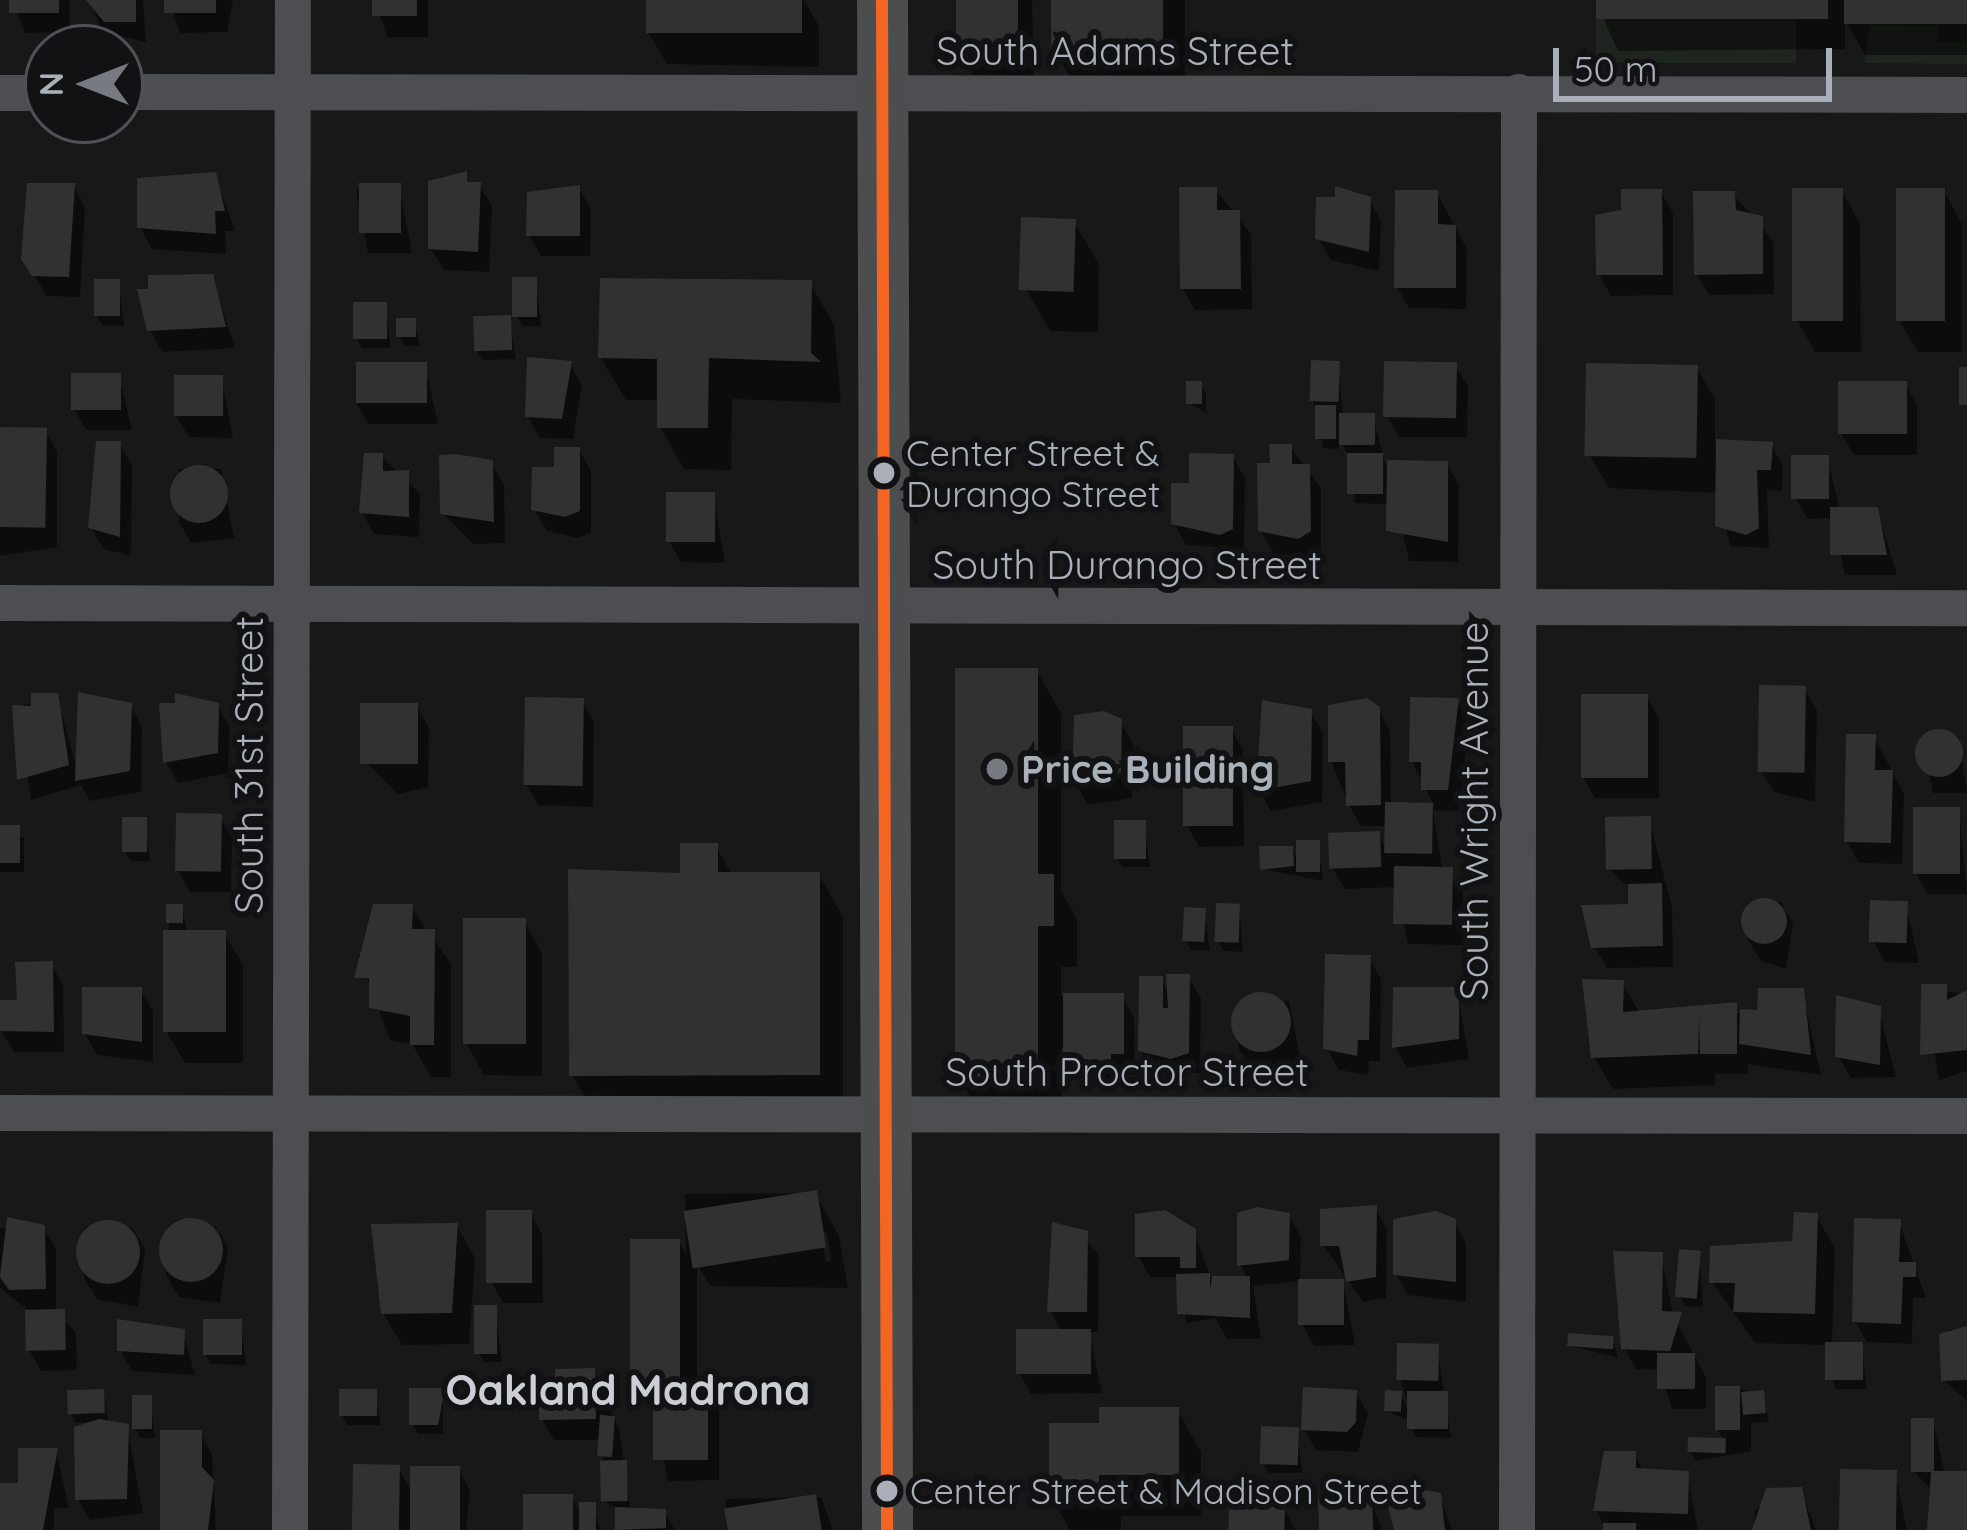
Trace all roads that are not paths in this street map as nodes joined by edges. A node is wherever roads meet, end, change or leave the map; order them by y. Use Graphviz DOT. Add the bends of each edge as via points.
graph roads {
  1 [pos="293,0"];
  2 [pos="882,0"];
  3 [pos="144,92"];
  4 [pos="295,92"];
  5 [pos="1519,92"];
  6 [pos="882,93"];
  7 [pos="1967,95"];
  8 [pos="0,603"];
  9 [pos="1517,605"];
  10 [pos="292,606"];
  11 [pos="880,607"];
  12 [pos="1967,608"];
  13 [pos="0,1113"];
  14 [pos="1516,1113"];
  15 [pos="289,1114"];
  16 [pos="888,1115"];
  17 [pos="1967,1116"];
  18 [pos="290,1530"];
  19 [pos="887,1530"];
  20 [pos="1517,1530"];
  1 -- 4 [label="street, South 31st Street"];
  2 -- 6 [label="main road"];
  3 -- 4 [label="street, South Adams Street"];
  4 -- 6 [label="street, South Adams Street"];
  4 -- 10 [label="street, South 31st Street"];
  5 -- 6 [label="street, South Adams Street"];
  5 -- 7 [label="street, South Adams Street"];
  5 -- 9 [label="street, South Wright Avenue"];
  6 -- 11 [label="main road"];
  8 -- 10 [label="street, South Durango Street"];
  9 -- 11 [label="street, South Durango Street"];
  9 -- 12 [label="street, South Durango Street"];
  9 -- 14 [label="street, South Wright Avenue"];
  10 -- 11 [label="street, South Durango Street"];
  10 -- 15 [label="street, South 31st Street"];
  11 -- 16 [label="main road"];
  13 -- 15 [label="street, South Proctor Street"];
  14 -- 16 [label="street, South Proctor Street"];
  14 -- 17 [label="street, South Proctor Street"];
  14 -- 20 [label="street, South Wright Avenue"];
  15 -- 16 [label="street, South Proctor Street"];
  15 -- 18 [label="street, South 31st Street"];
  16 -- 19 [label="main road"];
}
